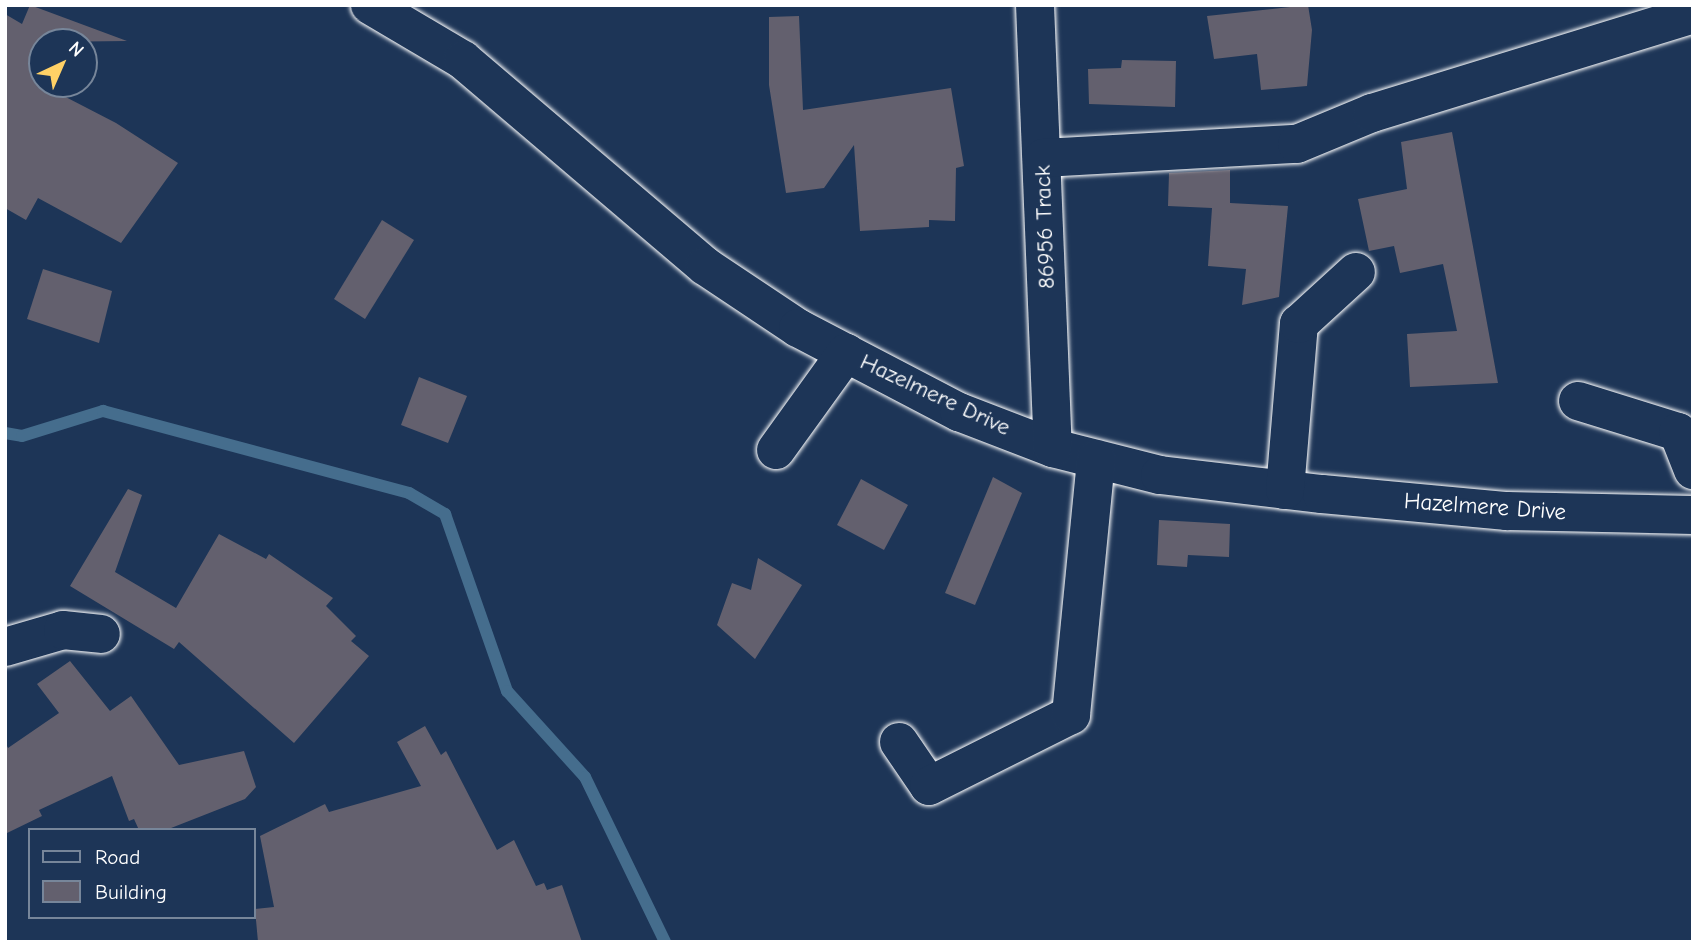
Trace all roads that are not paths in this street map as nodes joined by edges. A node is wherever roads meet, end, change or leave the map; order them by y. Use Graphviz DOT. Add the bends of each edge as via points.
graph roads {
  1 [pos="370,5"];
  2 [pos="1035,5"];
  3 [pos="1693,15"];
  4 [pos="1043,158"];
  5 [pos="1356,272"];
  6 [pos="846,353"];
  7 [pos="1578,401"];
  8 [pos="1053,449"];
  9 [pos="776,450"];
  10 [pos="1096,458"];
  11 [pos="1693,470"];
  12 [pos="1285,489"];
  13 [pos="1693,515"];
  14 [pos="101,634"];
  15 [pos="5,647"];
  16 [pos="900,742"];
  1 -- 6 [label="street, Hazelmere Drive" via="463,60 705,266 798,328"];
  2 -- 4 [label="street, 86956 Track"];
  3 -- 4 [label="street" via="1372,113 1297,144"];
  4 -- 8 [label="street, 86956 Track"];
  5 -- 12 [label="street" via="1299,324"];
  6 -- 8 [label="street, Hazelmere Drive" via="960,412"];
  6 -- 9 [label="street"];
  7 -- 11 [label="street" via="1678,432"];
  8 -- 10 [label="street, Hazelmere Drive"];
  10 -- 12 [label="street, Hazelmere Drive" via="1160,475"];
  10 -- 16 [label="street" via="1070,715 929,786"];
  12 -- 13 [label="street, Hazelmere Drive" via="1507,511"];
  14 -- 15 [label="street" via="63,630"];
}
